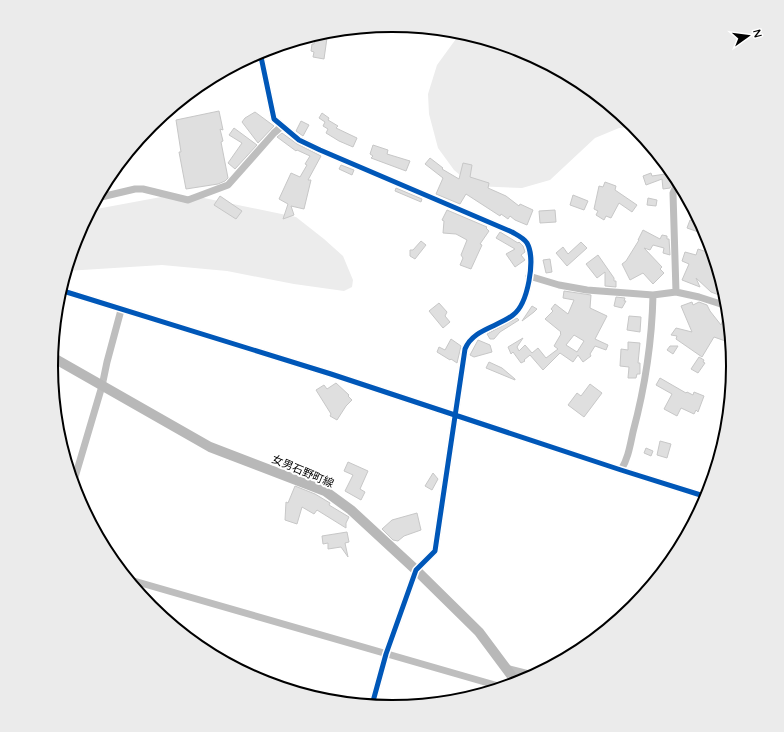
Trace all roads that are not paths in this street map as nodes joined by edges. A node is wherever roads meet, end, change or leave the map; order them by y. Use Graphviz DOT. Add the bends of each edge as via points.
graph roads {
  1 [pos="261,58"];
  2 [pos="282,126"];
  3 [pos="675,188"];
  4 [pos="105,196"];
  5 [pos="529,276"];
  6 [pos="66,292"];
  7 [pos="676,292"];
  8 [pos="653,295"];
  9 [pos="720,304"];
  10 [pos="121,310"];
  11 [pos="58,361"];
  12 [pos="102,386"];
  13 [pos="456,415"];
  14 [pos="620,470"];
  15 [pos="76,473"];
  16 [pos="701,495"];
  17 [pos="416,570"];
  18 [pos="138,582"];
  19 [pos="386,654"];
  20 [pos="506,668"];
  21 [pos="525,673"];
  22 [pos="513,677"];
  23 [pos="492,684"];
  24 [pos="374,699"];
  1 -- 2 [label="street" via="274,119"];
  2 -- 4 [label="street" via="228,185 188,200 135,188"];
  2 -- 5 [label="street" via="299,140 320,150 512,232 527,243 531,258"];
  3 -- 7 [label="street"];
  5 -- 8 [label="street" via="587,290"];
  5 -- 13 [label="street" via="520,309 467,342"];
  6 -- 10 [label="street"];
  7 -- 8 [label="street"];
  7 -- 9 [label="street"];
  8 -- 14 [label="street" via="649,353 641,404 626,462"];
  10 -- 12 [label="street"];
  10 -- 13 [label="street" via="211,336"];
  11 -- 12 [label="main road, 女男石野町線"];
  12 -- 15 [label="street"];
  12 -- 17 [label="main road, 女男石野町線" via="210,447 325,491 351,510"];
  13 -- 14 [label="street"];
  13 -- 17 [label="street" via="435,551"];
  14 -- 16 [label="street"];
  17 -- 19 [label="street"];
  17 -- 20 [label="main road, 女男石野町線" via="479,632"];
  18 -- 19 [label="street"];
  19 -- 23 [label="street"];
  19 -- 24 [label="street"];
  20 -- 21 [label="street"];
  20 -- 22 [label="main road, 女男石野町線"];
}
